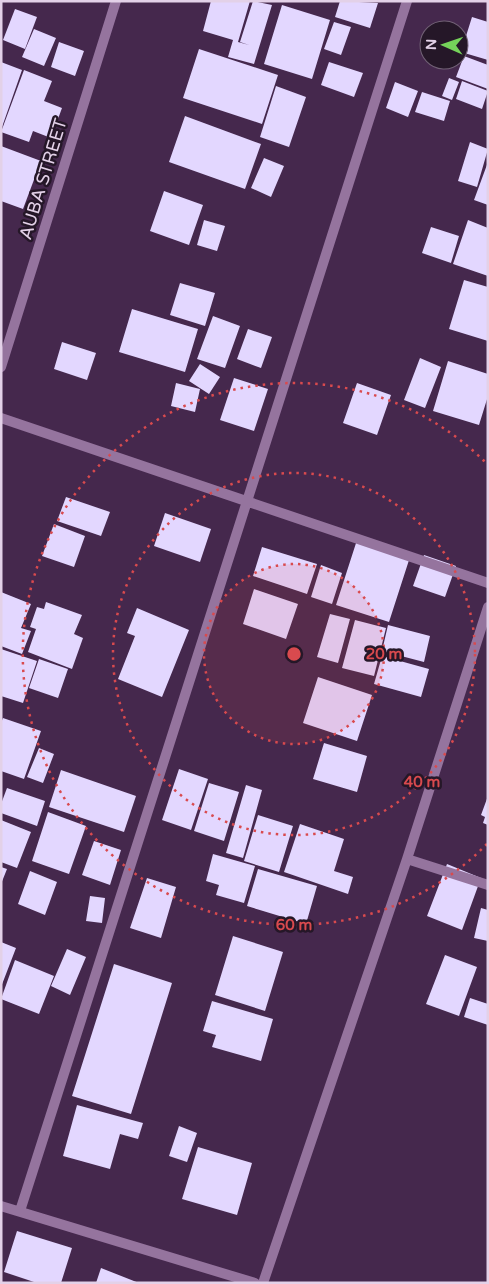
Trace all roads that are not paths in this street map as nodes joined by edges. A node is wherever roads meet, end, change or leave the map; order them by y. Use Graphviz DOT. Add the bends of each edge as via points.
graph roads {
  1 [pos="116,1"];
  2 [pos="407,1"];
  3 [pos="1,367"];
  4 [pos="1,418"];
  5 [pos="247,501"];
  6 [pos="488,583"];
  7 [pos="488,607"];
  8 [pos="407,859"];
  9 [pos="488,886"];
  10 [pos="1,1206"];
  11 [pos="20,1211"];
  12 [pos="256,1283"];
  13 [pos="263,1283"];
  1 -- 3 [label="street, AUBA STREET"];
  2 -- 5 [label="street"];
  4 -- 5 [label="street"];
  5 -- 6 [label="street"];
  5 -- 11 [label="street"];
  7 -- 8 [label="street"];
  8 -- 9 [label="street"];
  8 -- 13 [label="street"];
  10 -- 11 [label="street"];
  11 -- 12 [label="street"];
}
